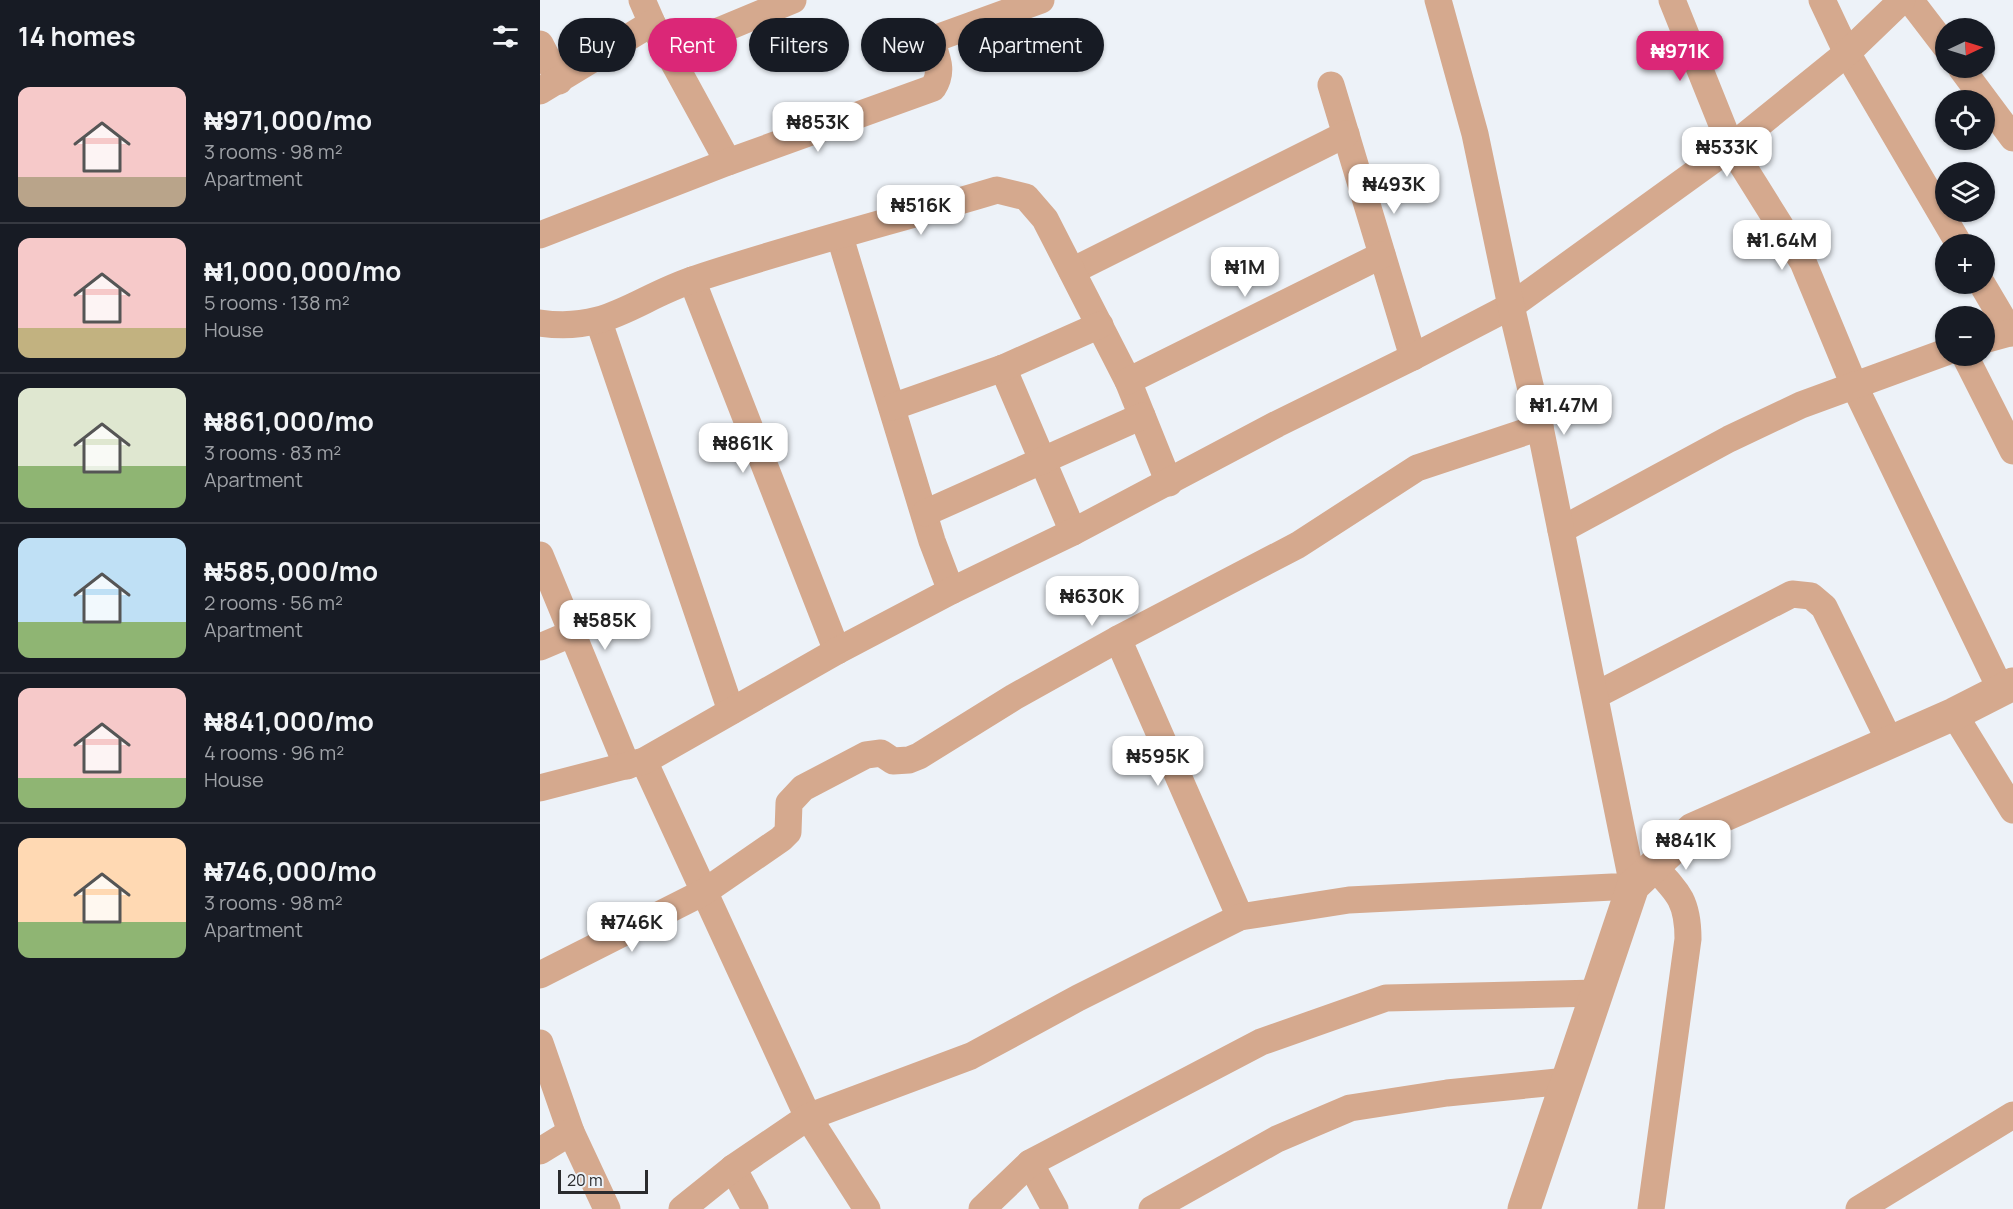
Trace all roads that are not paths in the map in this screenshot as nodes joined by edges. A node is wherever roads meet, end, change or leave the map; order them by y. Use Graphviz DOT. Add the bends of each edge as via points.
graph roads {
  1 [pos="1041,0"];
  2 [pos="1438,0"];
  3 [pos="1672,0"];
  4 [pos="1822,0"];
  5 [pos="1902,0"];
  6 [pos="1910,0"];
  7 [pos="777,3"];
  8 [pos="647,11"];
  9 [pos="737,21"];
  10 [pos="1935,33"];
  11 [pos="540,44"];
  12 [pos="1847,53"];
  13 [pos="679,72"];
  14 [pos="1968,78"];
  15 [pos="1331,85"];
  16 [pos="550,86"];
  17 [pos="1346,134"];
  18 [pos="2013,138"];
  19 [pos="1731,147"];
  20 [pos="728,162"];
  21 [pos="1953,234"];
  22 [pos="540,235"];
  23 [pos="840,237"];
  24 [pos="1382,255"];
  25 [pos="1072,271"];
  26 [pos="692,280"];
  27 [pos="1988,294"];
  28 [pos="1511,306"];
  29 [pos="599,322"];
  30 [pos="540,323"];
  31 [pos="1100,325"];
  32 [pos="2012,332"];
  33 [pos="1995,337"];
  34 [pos="1935,356"];
  35 [pos="1413,357"];
  36 [pos="1970,366"];
  37 [pos="1003,368"];
  38 [pos="1128,381"];
  39 [pos="1854,385"];
  40 [pos="892,406"];
  41 [pos="1142,416"];
  42 [pos="1540,427"];
  43 [pos="2013,451"];
  44 [pos="1042,461"];
  45 [pos="1169,483"];
  46 [pos="924,513"];
  47 [pos="1561,530"];
  48 [pos="1073,532"];
  49 [pos="540,555"];
  50 [pos="951,591"];
  51 [pos="573,633"];
  52 [pos="1118,639"];
  53 [pos="540,647"];
  54 [pos="837,651"];
  55 [pos="2007,687"];
  56 [pos="1596,695"];
  57 [pos="731,711"];
  58 [pos="1954,714"];
  59 [pos="1890,742"];
  60 [pos="635,764"];
  61 [pos="540,788"];
  62 [pos="2013,810"];
  63 [pos="1643,876"];
  64 [pos="704,892"];
  65 [pos="1240,917"];
  66 [pos="540,975"];
  67 [pos="1597,993"];
  68 [pos="540,1043"];
  69 [pos="1567,1081"];
  70 [pos="2013,1115"];
  71 [pos="808,1117"];
  72 [pos="571,1132"];
  73 [pos="540,1151"];
  74 [pos="1030,1163"];
  75 [pos="733,1168"];
  76 [pos="607,1209"];
  77 [pos="682,1209"];
  78 [pos="755,1209"];
  79 [pos="867,1209"];
  80 [pos="982,1209"];
  81 [pos="1055,1209"];
  82 [pos="1152,1209"];
  83 [pos="1524,1209"];
  84 [pos="1651,1209"];
  85 [pos="1859,1209"];
  1 -- 20 [label="street" via="931,40 940,64 933,88"];
  2 -- 28 [label="street" via="1475,134"];
  3 -- 19 [label="street"];
  4 -- 12 [label="street"];
  5 -- 12 [label="street"];
  6 -- 10 [label="street"];
  7 -- 9 [label="street"];
  8 -- 16 [label="street"];
  11 -- 16 [label="street"];
  12 -- 19 [label="street"];
  12 -- 21 [label="street"];
  13 -- 20 [label="street"];
  14 -- 18 [label="street"];
  15 -- 17 [label="street"];
  17 -- 24 [label="street"];
  17 -- 25 [label="street"];
  19 -- 28 [label="street"];
  19 -- 39 [label="street" via="1803,262"];
  20 -- 22 [label="street"];
  23 -- 25 [label="street" via="997,190 1026,197 1045,219"];
  23 -- 26 [label="street"];
  23 -- 40 [label="street"];
  24 -- 35 [label="street"];
  24 -- 38 [label="street"];
  25 -- 31 [label="street"];
  26 -- 29 [label="street"];
  26 -- 54 [label="street"];
  27 -- 32 [label="street"];
  28 -- 35 [label="street"];
  28 -- 42 [label="street"];
  29 -- 30 [label="street" via="563,326"];
  29 -- 57 [label="street"];
  31 -- 37 [label="street"];
  31 -- 38 [label="street"];
  32 -- 33 [label="street"];
  34 -- 39 [label="street"];
  35 -- 45 [label="street"];
  36 -- 43 [label="street"];
  37 -- 40 [label="street"];
  37 -- 44 [label="street"];
  38 -- 41 [label="street"];
  39 -- 47 [label="street" via="1801,405 1729,440"];
  39 -- 55 [label="street"];
  40 -- 46 [label="street"];
  41 -- 44 [label="street"];
  41 -- 45 [label="street"];
  42 -- 47 [label="street"];
  42 -- 52 [label="street" via="1417,468 1298,545"];
  44 -- 46 [label="street"];
  44 -- 48 [label="street"];
  45 -- 48 [label="street"];
  46 -- 50 [label="street"];
  47 -- 56 [label="street"];
  48 -- 50 [label="street"];
  49 -- 51 [label="street"];
  50 -- 54 [label="street"];
  51 -- 53 [label="street"];
  51 -- 60 [label="street"];
  52 -- 64 [label="street" via="919,756 893,761 881,753 866,755 803,788 789,803 788,832"];
  52 -- 65 [label="street"];
  54 -- 57 [label="street"];
  55 -- 58 [label="street"];
  56 -- 59 [label="street" via="1792,594 1811,596 1824,606"];
  56 -- 63 [label="street"];
  57 -- 60 [label="street"];
  58 -- 59 [label="street"];
  58 -- 62 [label="street"];
  59 -- 63 [label="street" via="1693,828"];
  60 -- 61 [label="street"];
  60 -- 64 [label="street"];
  63 -- 65 [label="street" via="1349,900"];
  63 -- 67 [label="street"];
  63 -- 84 [label="street" via="1680,894 1688,917"];
  64 -- 66 [label="street"];
  64 -- 71 [label="street"];
  65 -- 71 [label="street" via="971,1056"];
  67 -- 69 [label="street"];
  67 -- 74 [label="street" via="1386,998 1261,1042"];
  68 -- 72 [label="street"];
  69 -- 82 [label="street" via="1350,1108 1277,1139"];
  69 -- 83 [label="street"];
  70 -- 85 [label="street"];
  71 -- 75 [label="street"];
  71 -- 79 [label="street"];
  72 -- 73 [label="street"];
  72 -- 76 [label="street"];
  74 -- 80 [label="street"];
  74 -- 81 [label="street"];
  75 -- 77 [label="street"];
  75 -- 78 [label="street"];
}
